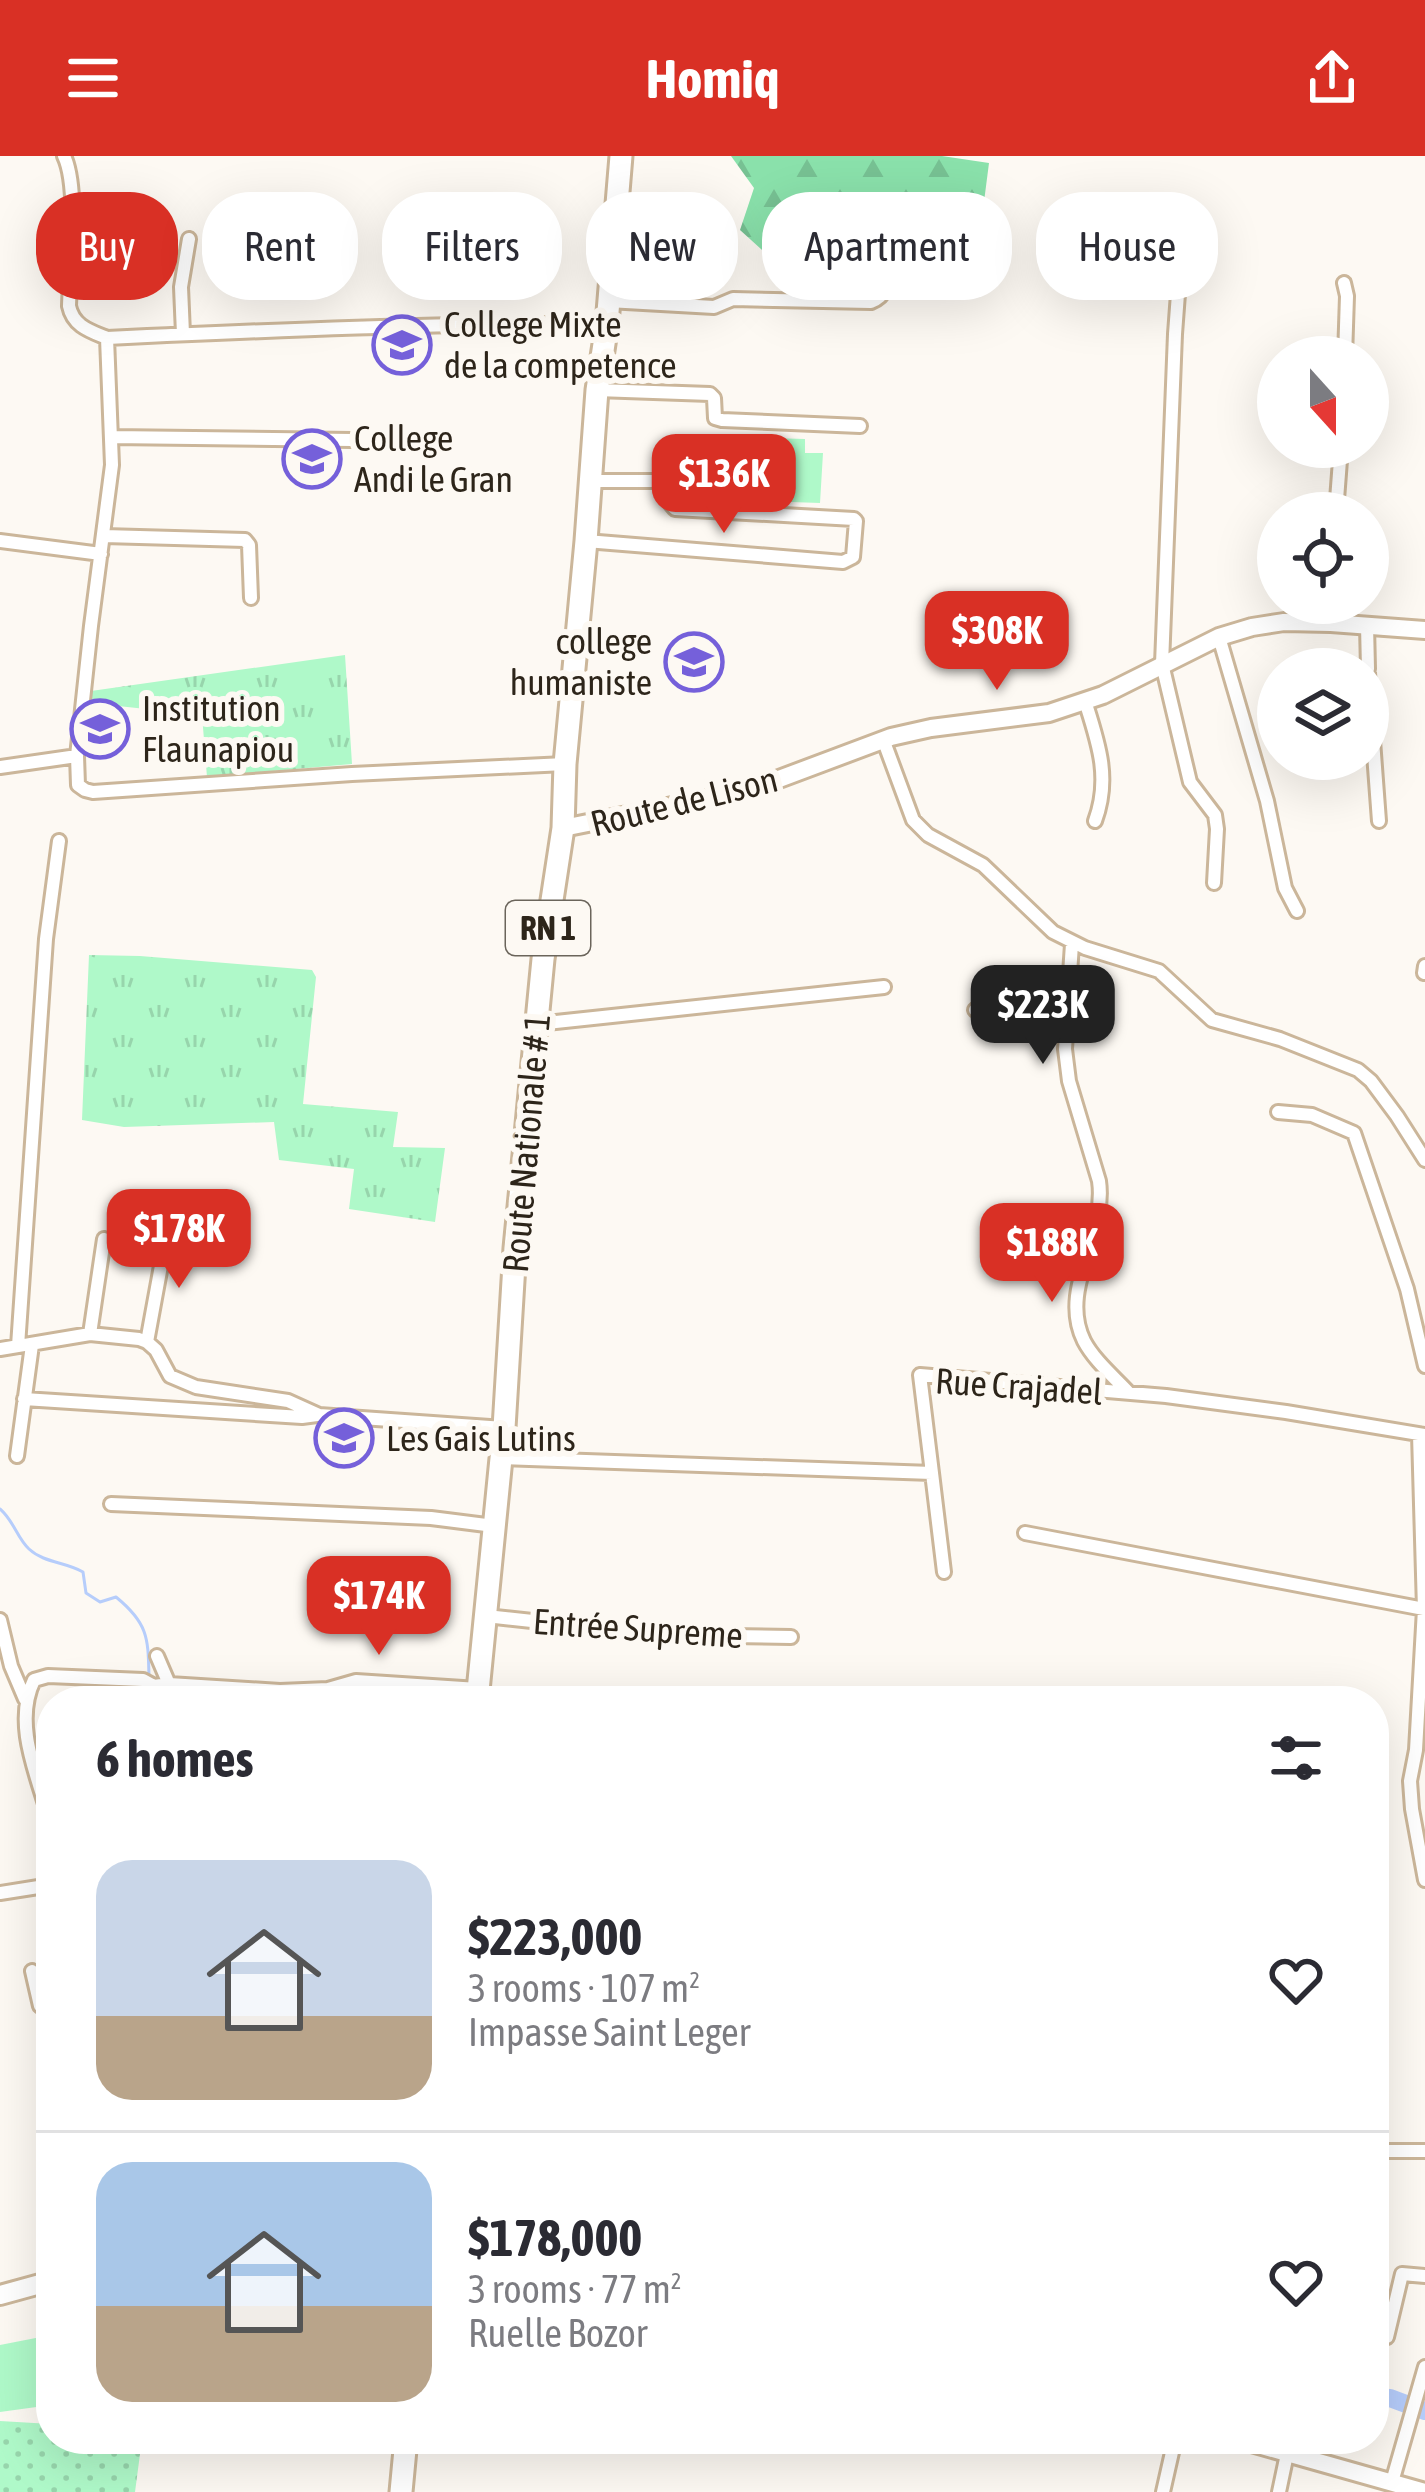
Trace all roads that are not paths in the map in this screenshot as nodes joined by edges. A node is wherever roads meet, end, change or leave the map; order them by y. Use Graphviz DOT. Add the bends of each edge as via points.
graph roads {
  1 [pos="64,156"];
  2 [pos="621,156"];
  3 [pos="189,239"];
  4 [pos="1344,283"];
  5 [pos="762,300"];
  6 [pos="779,300"];
  7 [pos="876,300"];
  8 [pos="1178,300"];
  9 [pos="607,312"];
  10 [pos="183,334"];
  11 [pos="1346,336"];
  12 [pos="107,338"];
  13 [pos="596,390"];
  14 [pos="860,426"];
  15 [pos="111,436"];
  16 [pos="352,440"];
  17 [pos="590,481"];
  18 [pos="104,536"];
  19 [pos="0,541"];
  20 [pos="586,541"];
  21 [pos="101,554"];
  22 [pos="251,598"];
  23 [pos="1271,624"];
  24 [pos="1343,624"];
  25 [pos="1367,626"];
  26 [pos="1425,629"];
  27 [pos="1219,637"];
  28 [pos="1367,648"];
  29 [pos="1162,664"];
  30 [pos="1085,701"];
  31 [pos="883,739"];
  32 [pos="77,756"];
  33 [pos="565,764"];
  34 [pos="0,767"];
  35 [pos="1376,780"];
  36 [pos="1096,821"];
  37 [pos="1379,821"];
  38 [pos="563,828"];
  39 [pos="59,841"];
  40 [pos="1214,883"];
  41 [pos="1297,911"];
  42 [pos="1072,944"];
  43 [pos="884,987"];
  44 [pos="1068,999"];
  45 [pos="975,1010"];
  46 [pos="537,1024"];
  47 [pos="1278,1112"];
  48 [pos="1425,1160"];
  49 [pos="167,1233"];
  50 [pos="104,1239"];
  51 [pos="90,1334"];
  52 [pos="148,1342"];
  53 [pos="25,1345"];
  54 [pos="0,1348"];
  55 [pos="1425,1366"];
  56 [pos="1128,1393"];
  57 [pos="24,1399"];
  58 [pos="319,1415"];
  59 [pos="504,1429"];
  60 [pos="1422,1434"];
  61 [pos="17,1456"];
  62 [pos="501,1458"];
  63 [pos="932,1473"];
  64 [pos="111,1504"];
  65 [pos="494,1526"];
  66 [pos="1025,1533"];
  67 [pos="944,1573"];
  68 [pos="1424,1609"];
  69 [pos="486,1616"];
  70 [pos="0,1620"];
  71 [pos="791,1637"];
  72 [pos="158,1656"];
  73 [pos="15,1676"];
  74 [pos="34,1680"];
  75 [pos="169,1684"];
  76 [pos="201,1686"];
  77 [pos="338,1686"];
  78 [pos="400,1686"];
  79 [pos="479,1686"];
  80 [pos="25,1700"];
  81 [pos="36,1769"];
  82 [pos="1425,1880"];
  83 [pos="36,1887"];
  84 [pos="0,1893"];
  85 [pos="32,1971"];
  86 [pos="36,1988"];
  87 [pos="1389,2151"];
  88 [pos="1425,2151"];
  89 [pos="1425,2276"];
  90 [pos="36,2285"];
  91 [pos="0,2295"];
  92 [pos="1389,2329"];
  93 [pos="1425,2367"];
  94 [pos="405,2454"];
  95 [pos="1171,2454"];
  96 [pos="1287,2454"];
  97 [pos="1291,2454"];
  98 [pos="1392,2482"];
  99 [pos="401,2492"];
  100 [pos="1162,2492"];
  101 [pos="1279,2492"];
  102 [pos="1425,2492"];
  1 -- 12 [label="street" via="71,317"];
  2 -- 9 [label="main road, Route Nationale # 1 / RN 1"];
  3 -- 10 [label="street"];
  4 -- 11 [label="street"];
  5 -- 9 [label="street"];
  6 -- 7 [label="street"];
  8 -- 29 [label="street"];
  9 -- 10 [label="street" via="511,323"];
  9 -- 13 [label="main road, Route Nationale # 1 / RN 1"];
  10 -- 12 [label="street"];
  12 -- 15 [label="street"];
  13 -- 14 [label="street" via="710,394 722,420"];
  13 -- 17 [label="main road, Route Nationale # 1 / RN 1"];
  15 -- 16 [label="street"];
  15 -- 18 [label="street"];
  17 -- 20 [label="main road, Route Nationale # 1 / RN 1"];
  17 -- 20 [label="street" via="665,481 675,509 854,519 856,528 853,556 843,562"];
  18 -- 21 [label="street"];
  18 -- 22 [label="street" via="245,541"];
  19 -- 21 [label="street"];
  20 -- 33 [label="main road, Route Nationale # 1 / RN 1"];
  21 -- 32 [label="street"];
  23 -- 27 [label="street, Route de Lison"];
  24 -- 25 [label="street, Route de Lison"];
  25 -- 26 [label="street, Route de Lison"];
  25 -- 28 [label="street"];
  27 -- 29 [label="street, Route de Lison"];
  27 -- 41 [label="street"];
  29 -- 30 [label="street, Route de Lison"];
  29 -- 40 [label="street" via="1190,782 1215,815"];
  30 -- 31 [label="street, Route de Lison"];
  30 -- 36 [label="street" via="1104,774"];
  31 -- 38 [label="street, Route de Lison" via="747,791"];
  31 -- 42 [label="street" via="913,820 983,865"];
  32 -- 33 [label="street" via="78,784 93,792"];
  32 -- 34 [label="street"];
  33 -- 38 [label="main road, Route Nationale # 1 / RN 1"];
  35 -- 37 [label="street"];
  38 -- 46 [label="main road, Route Nationale # 1 / RN 1"];
  39 -- 53 [label="street" via="46,940"];
  42 -- 44 [label="street"];
  42 -- 48 [label="street" via="1159,970 1212,1020 1358,1070"];
  43 -- 46 [label="street"];
  44 -- 45 [label="street"];
  44 -- 56 [label="street" via="1069,1081 1102,1198 1076,1315 1093,1355"];
  46 -- 59 [label="main road, Route Nationale # 1 / RN 1"];
  47 -- 55 [label="street" via="1354,1132 1408,1289"];
  49 -- 52 [label="street"];
  50 -- 51 [label="street"];
  51 -- 52 [label="street"];
  51 -- 53 [label="street"];
  52 -- 58 [label="street" via="181,1382 288,1401"];
  53 -- 54 [label="street"];
  53 -- 57 [label="street"];
  56 -- 60 [label="street, Rue Crajadel"];
  56 -- 63 [label="street, Rue Crajadel" via="920,1375"];
  57 -- 58 [label="street"];
  57 -- 61 [label="street"];
  58 -- 59 [label="street"];
  59 -- 62 [label="main road, Route Nationale # 1 / RN 1"];
  60 -- 68 [label="street"];
  62 -- 63 [label="street"];
  62 -- 65 [label="main road, Route Nationale # 1 / RN 1"];
  63 -- 67 [label="street"];
  64 -- 65 [label="street"];
  65 -- 69 [label="main road, Route Nationale # 1 / RN 1"];
  66 -- 68 [label="street"];
  68 -- 82 [label="street" via="1410,1781"];
  69 -- 71 [label="street, Entrée Supreme" via="661,1635"];
  69 -- 79 [label="main road, Route Nationale # 1 / RN 1"];
  70 -- 73 [label="street"];
  72 -- 75 [label="street"];
  73 -- 74 [label="street"];
  73 -- 80 [label="street"];
  74 -- 75 [label="street"];
  74 -- 80 [label="street"];
  75 -- 76 [label="street"];
  77 -- 78 [label="street"];
  80 -- 81 [label="street"];
  83 -- 84 [label="street"];
  85 -- 86 [label="street"];
  87 -- 88 [label="street"];
  89 -- 92 [label="street" via="1402,2274"];
  90 -- 91 [label="main road"];
  93 -- 98 [label="street"];
  94 -- 99 [label="main road"];
  95 -- 100 [label="street"];
  96 -- 101 [label="street"];
  97 -- 98 [label="street"];
  98 -- 102 [label="street"];
}
